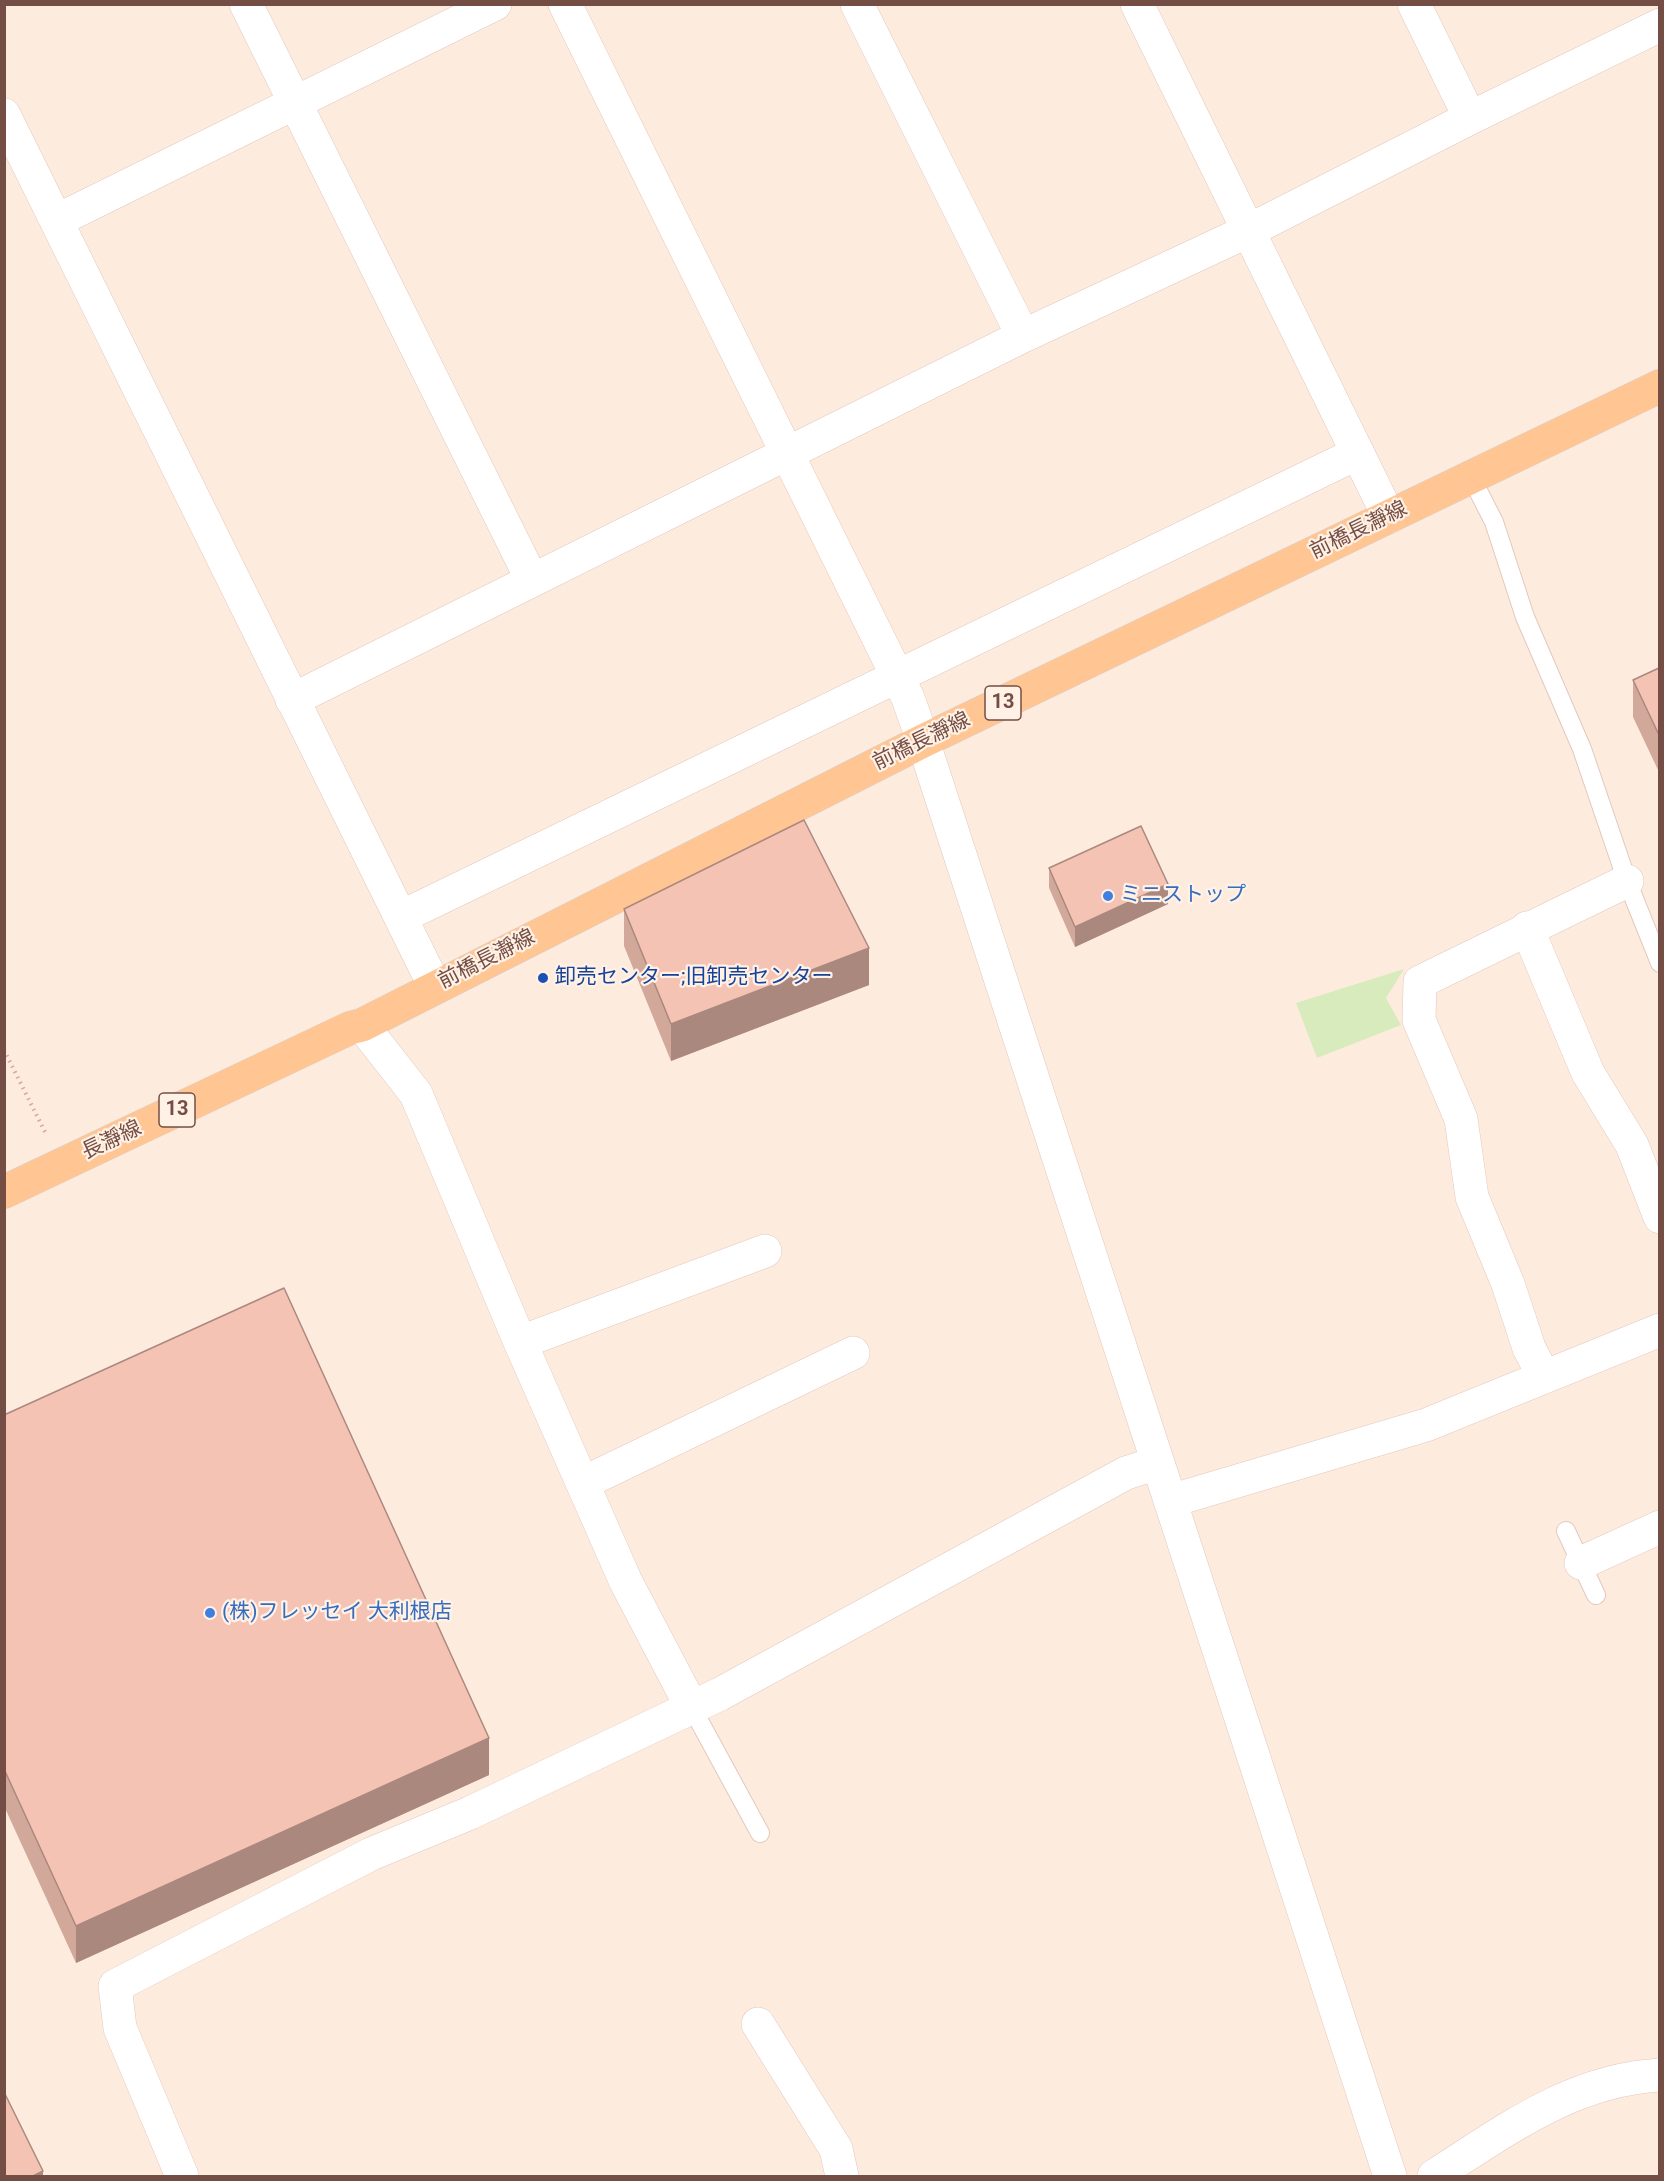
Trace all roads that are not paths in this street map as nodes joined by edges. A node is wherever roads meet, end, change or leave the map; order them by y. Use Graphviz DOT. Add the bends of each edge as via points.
graph roads {
  1 [pos="246,4"];
  2 [pos="495,4"];
  3 [pos="565,4"];
  4 [pos="857,4"];
  5 [pos="1137,4"];
  6 [pos="1414,4"];
  7 [pos="1659,25"];
  8 [pos="295,103"];
  9 [pos="4,115"];
  10 [pos="1470,118"];
  11 [pos="58,220"];
  12 [pos="1248,231"];
  13 [pos="1023,336"];
  14 [pos="1659,386"];
  15 [pos="1358,453"];
  16 [pos="788,455"];
  17 [pos="1471,477"];
  18 [pos="1389,517"];
  19 [pos="532,580"];
  20 [pos="898,677"];
  21 [pos="292,700"];
  22 [pos="923,741"];
  23 [pos="1627,881"];
  24 [pos="401,917"];
  25 [pos="1527,928"];
  26 [pos="1659,963"];
  27 [pos="435,987"];
  28 [pos="356,1026"];
  29 [pos="4,1192"];
  30 [pos="1659,1217"];
  31 [pos="765,1251"];
  32 [pos="1659,1330"];
  33 [pos="521,1342"];
  34 [pos="853,1353"];
  35 [pos="1544,1376"];
  36 [pos="1157,1463"];
  37 [pos="583,1483"];
  38 [pos="1170,1501"];
  39 [pos="1659,1527"];
  40 [pos="1566,1531"];
  41 [pos="1581,1563"];
  42 [pos="1596,1595"];
  43 [pos="691,1706"];
  44 [pos="760,1833"];
  45 [pos="758,2024"];
  46 [pos="1659,2076"];
  47 [pos="182,2176"];
  48 [pos="842,2176"];
  49 [pos="1390,2176"];
  50 [pos="1434,2176"];
  1 -- 8 [label="street"];
  2 -- 8 [label="street"];
  3 -- 16 [label="street"];
  4 -- 13 [label="street"];
  5 -- 12 [label="street"];
  6 -- 10 [label="street"];
  7 -- 10 [label="street"];
  8 -- 11 [label="street"];
  8 -- 19 [label="street"];
  9 -- 11 [label="street"];
  10 -- 12 [label="street"];
  11 -- 21 [label="street"];
  12 -- 13 [label="street"];
  12 -- 15 [label="street"];
  13 -- 16 [label="street"];
  14 -- 17 [label="main road, 前橋長瀞線 / 13"];
  15 -- 18 [label="street"];
  15 -- 20 [label="street"];
  16 -- 19 [label="street"];
  16 -- 20 [label="street"];
  17 -- 18 [label="main road, 前橋長瀞線 / 13"];
  17 -- 23 [label="lane" via="1494,522 1525,617 1582,748"];
  18 -- 22 [label="main road, 前橋長瀞線 / 13"];
  19 -- 21 [label="street"];
  20 -- 22 [label="street"];
  20 -- 24 [label="street"];
  21 -- 24 [label="street"];
  22 -- 27 [label="main road, 前橋長瀞線 / 13"];
  22 -- 36 [label="street"];
  23 -- 25 [label="street"];
  23 -- 26 [label="lane"];
  24 -- 27 [label="street"];
  25 -- 30 [label="street" via="1588,1073 1632,1145"];
  25 -- 35 [label="street" via="1420,982 1419,1020 1461,1119 1472,1197 1529,1348"];
  27 -- 28 [label="main road, 前橋長瀞線 / 13"];
  28 -- 29 [label="main road, 長瀞線 / 13"];
  28 -- 33 [label="street" via="416,1094"];
  31 -- 33 [label="street"];
  32 -- 35 [label="street"];
  33 -- 37 [label="street"];
  34 -- 37 [label="street"];
  35 -- 38 [label="street" via="1426,1425"];
  36 -- 38 [label="street"];
  36 -- 43 [label="street" via="1126,1473 720,1694"];
  37 -- 43 [label="street" via="626,1582"];
  38 -- 49 [label="street"];
  39 -- 41 [label="street"];
  40 -- 41 [label="lane"];
  41 -- 42 [label="lane"];
  43 -- 44 [label="lane"];
  43 -- 47 [label="street" via="470,1813 371,1854 115,1986 120,2028"];
  45 -- 48 [label="street" via="836,2149"];
  46 -- 50 [label="street" via="1609,2083 1528,2115"];
}
